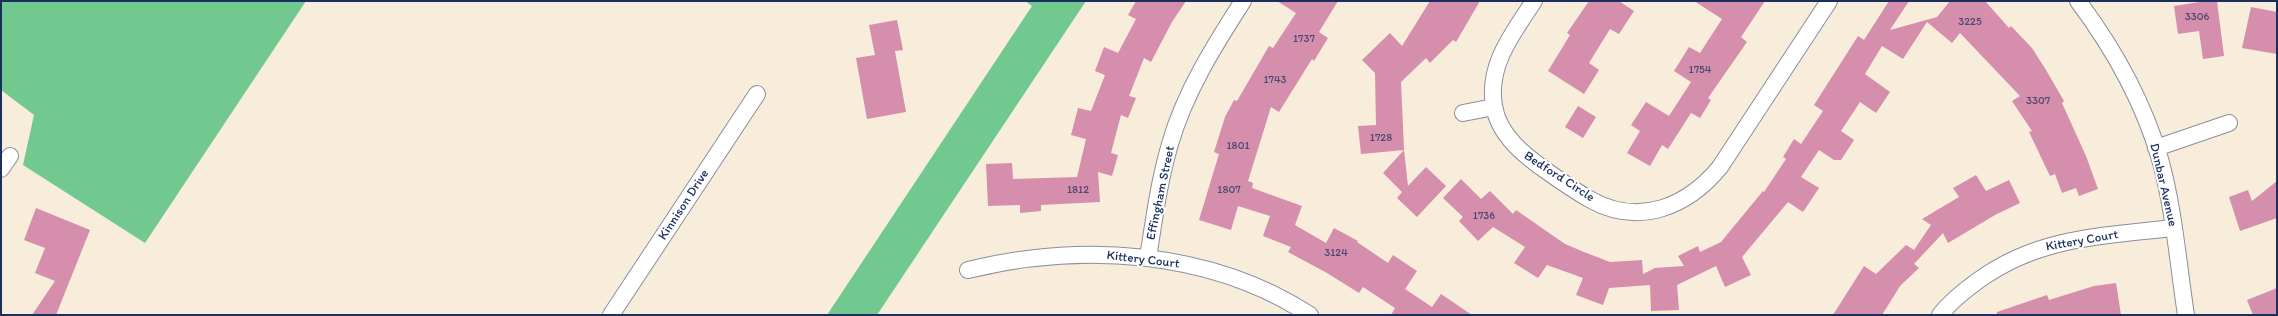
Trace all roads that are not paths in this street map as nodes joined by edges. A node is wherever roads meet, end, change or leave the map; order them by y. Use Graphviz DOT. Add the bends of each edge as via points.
graph roads {
  1 [pos="1243,1"];
  2 [pos="1534,1"];
  3 [pos="1829,1"];
  4 [pos="2078,1"];
  5 [pos="757,94"];
  6 [pos="1494,106"];
  7 [pos="1463,113"];
  8 [pos="2229,123"];
  9 [pos="2156,148"];
  10 [pos="2173,228"];
  11 [pos="1148,258"];
  12 [pos="968,270"];
  13 [pos="611,315"];
  14 [pos="1310,315"];
  15 [pos="1940,315"];
  16 [pos="2186,315"];
  1 -- 11 [label="street, Effingham Street" via="1212,49 1188,95 1170,144 1159,187"];
  2 -- 6 [label="street, Bedford Circle" via="1503,47 1493,83"];
  3 -- 6 [label="street, Bedford Circle" via="1720,167 1696,192 1673,205 1637,212 1611,208 1592,201 1525,156 1509,139"];
  4 -- 9 [label="street, Dunbar Avenue" via="2102,33 2125,71 2143,110"];
  5 -- 13 [label="street, Kinnison Drive"];
  6 -- 7 [label="street"];
  8 -- 9 [label="street"];
  9 -- 10 [label="street, Dunbar Avenue"];
  10 -- 15 [label="street, Kittery Court" via="2065,240 2028,252 1986,274 1967,288"];
  10 -- 16 [label="street, Dunbar Avenue"];
  11 -- 12 [label="street, Kittery Court" via="1078,254 1030,258"];
  11 -- 14 [label="street, Kittery Court" via="1196,267 1241,280"];
}
